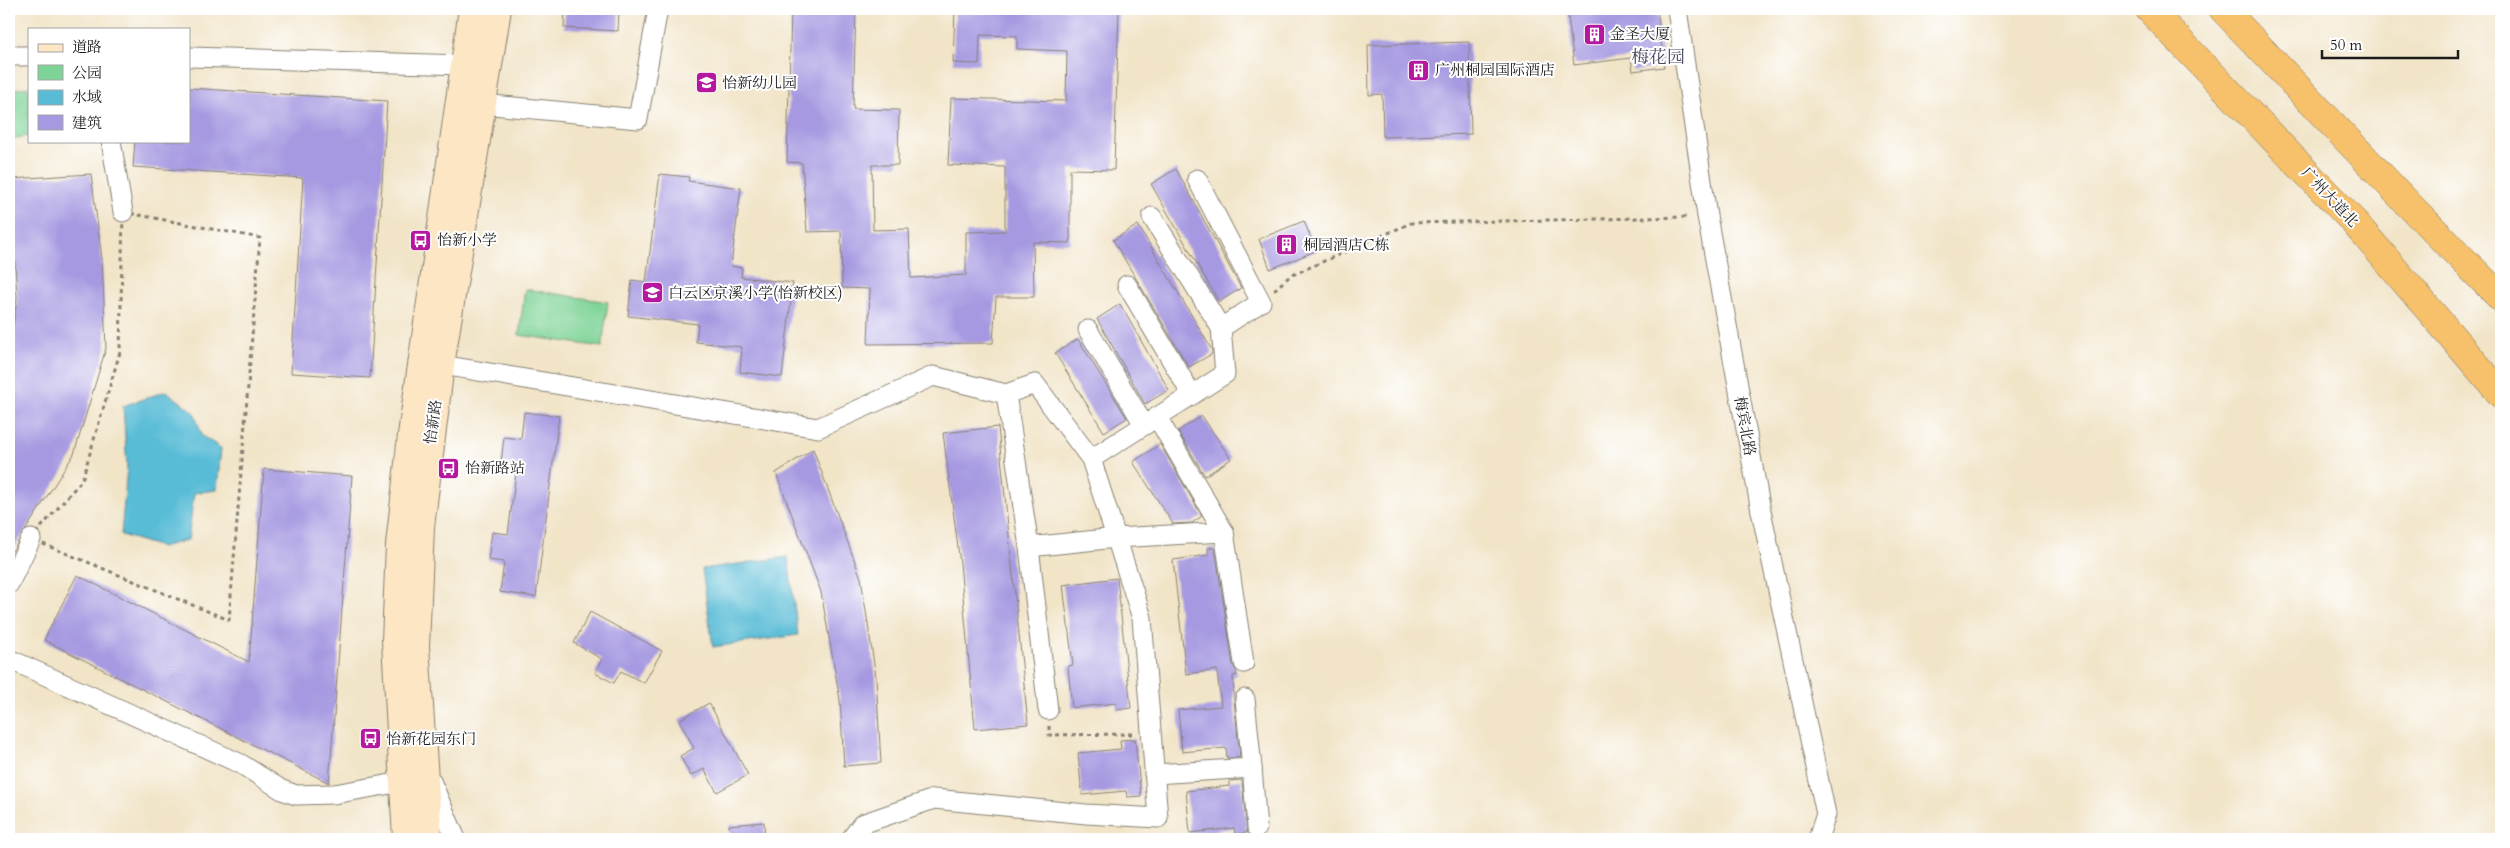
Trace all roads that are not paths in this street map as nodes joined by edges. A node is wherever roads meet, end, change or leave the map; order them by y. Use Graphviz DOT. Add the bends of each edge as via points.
graph roads {
  1 [pos="472,9"];
  2 [pos="498,9"];
  3 [pos="658,9"];
  4 [pos="1677,9"];
  5 [pos="2149,9"];
  6 [pos="2223,9"];
  7 [pos="9,56"];
  8 [pos="28,56"];
  9 [pos="190,57"];
  10 [pos="465,65"];
  11 [pos="483,104"];
  12 [pos="111,142"];
  13 [pos="1197,179"];
  14 [pos="123,212"];
  15 [pos="1152,217"];
  16 [pos="1127,286"];
  17 [pos="2501,298"];
  18 [pos="1221,328"];
  19 [pos="1088,330"];
  20 [pos="432,363"];
  21 [pos="1006,394"];
  22 [pos="2501,394"];
  23 [pos="1192,395"];
  24 [pos="1150,421"];
  25 [pos="1091,459"];
  26 [pos="1224,532"];
  27 [pos="1116,538"];
  28 [pos="31,539"];
  29 [pos="1029,547"];
  30 [pos="9,584"];
  31 [pos="9,659"];
  32 [pos="1244,663"];
  33 [pos="1246,699"];
  34 [pos="1048,710"];
  35 [pos="423,760"];
  36 [pos="1252,768"];
  37 [pos="1154,774"];
  38 [pos="402,782"];
  39 [pos="1257,828"];
  40 [pos="406,839"];
  41 [pos="429,839"];
  42 [pos="456,839"];
  43 [pos="851,839"];
  44 [pos="1818,839"];
  1 -- 10 [label="main road, 怡新路"];
  2 -- 11 [label="main road, 怡新路"];
  3 -- 11 [label="street" via="638,119"];
  4 -- 44 [label="street, 梅宾北路" via="1707,216 1761,511 1826,814"];
  5 -- 22 [label="highway, 广州大道北" via="2354,222"];
  6 -- 17 [label="highway"];
  7 -- 8 [label="street"];
  9 -- 10 [label="street"];
  10 -- 20 [label="main road, 怡新路"];
  11 -- 20 [label="main road, 怡新路"];
  12 -- 14 [label="street"];
  13 -- 18 [label="street" via="1261,302"];
  15 -- 18 [label="street"];
  16 -- 23 [label="street"];
  18 -- 23 [label="street" via="1225,374"];
  19 -- 24 [label="street"];
  20 -- 21 [label="street" via="818,428 933,376"];
  20 -- 35 [label="main road, 怡新路" via="417,579 416,646"];
  20 -- 38 [label="main road, 怡新路" via="403,495 396,588 395,641"];
  21 -- 25 [label="street" via="1035,384"];
  21 -- 29 [label="street"];
  23 -- 24 [label="street"];
  24 -- 25 [label="street"];
  24 -- 26 [label="street"];
  25 -- 27 [label="street"];
  26 -- 27 [label="street"];
  26 -- 32 [label="street"];
  27 -- 29 [label="street"];
  27 -- 37 [label="street" via="1142,618"];
  28 -- 30 [label="street"];
  29 -- 34 [label="street"];
  31 -- 38 [label="street" via="241,764 282,790 296,795 334,794"];
  33 -- 36 [label="street"];
  35 -- 41 [label="main road, 怡新路"];
  35 -- 42 [label="street"];
  36 -- 37 [label="street"];
  36 -- 39 [label="street"];
  37 -- 43 [label="street" via="1158,818 934,799 862,824"];
  38 -- 40 [label="main road, 怡新路"];
}
